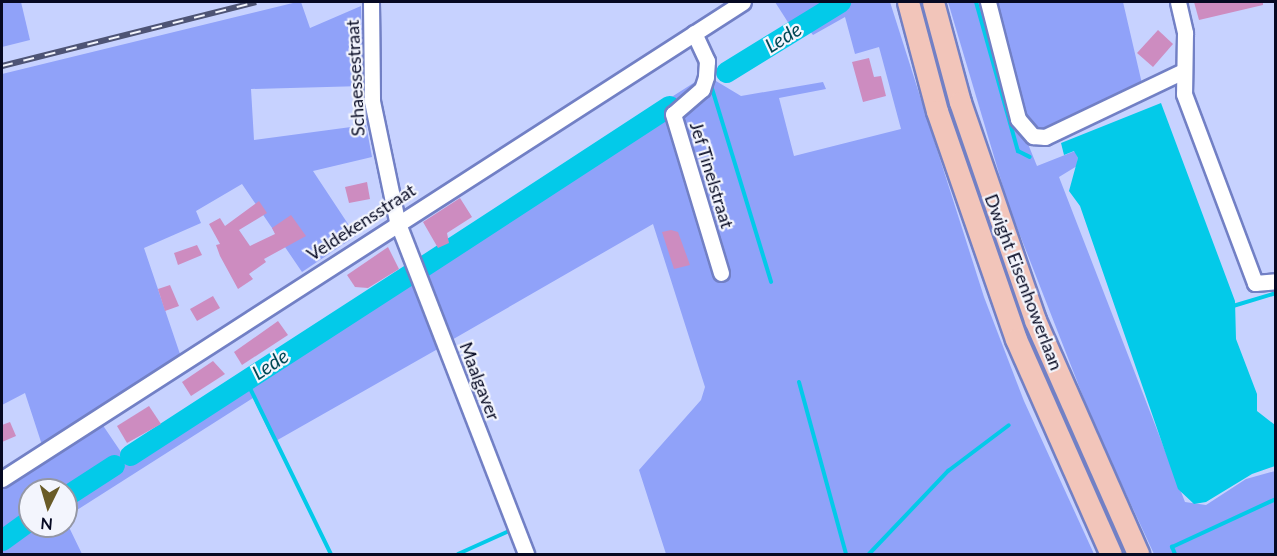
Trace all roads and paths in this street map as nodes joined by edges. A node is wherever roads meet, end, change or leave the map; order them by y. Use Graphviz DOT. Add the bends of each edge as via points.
graph roads {
  1 [pos="370,2"];
  2 [pos="743,2"];
  3 [pos="908,2"];
  4 [pos="933,2"];
  5 [pos="988,2"];
  6 [pos="1178,2"];
  7 [pos="694,33"];
  8 [pos="1181,72"];
  9 [pos="397,221"];
  10 [pos="721,273"];
  11 [pos="1275,282"];
  12 [pos="2,479"];
  13 [pos="525,555"];
  14 [pos="1111,555"];
  15 [pos="1138,555"];
  1 -- 9 [label="street, Schaessestraat" via="372,101"];
  2 -- 7 [label="street, Veldekensstraat"];
  3 -- 14 [label="highway, Dwight Eisenhowerlaan" via="937,111 1016,339"];
  4 -- 15 [label="highway, Dwight Eisenhowerlaan" via="963,112 1035,320"];
  5 -- 8 [label="street" via="1018,120 1034,136 1045,137"];
  6 -- 8 [label="street" via="1185,33"];
  7 -- 9 [label="street, Veldekensstraat"];
  7 -- 10 [label="street, Jef Tinelstraat" via="707,61 706,77 702,89 673,114"];
  8 -- 11 [label="street" via="1184,94 1256,283"];
  9 -- 12 [label="street, Veldekensstraat"];
  9 -- 13 [label="street, Maalgaver"];
}
